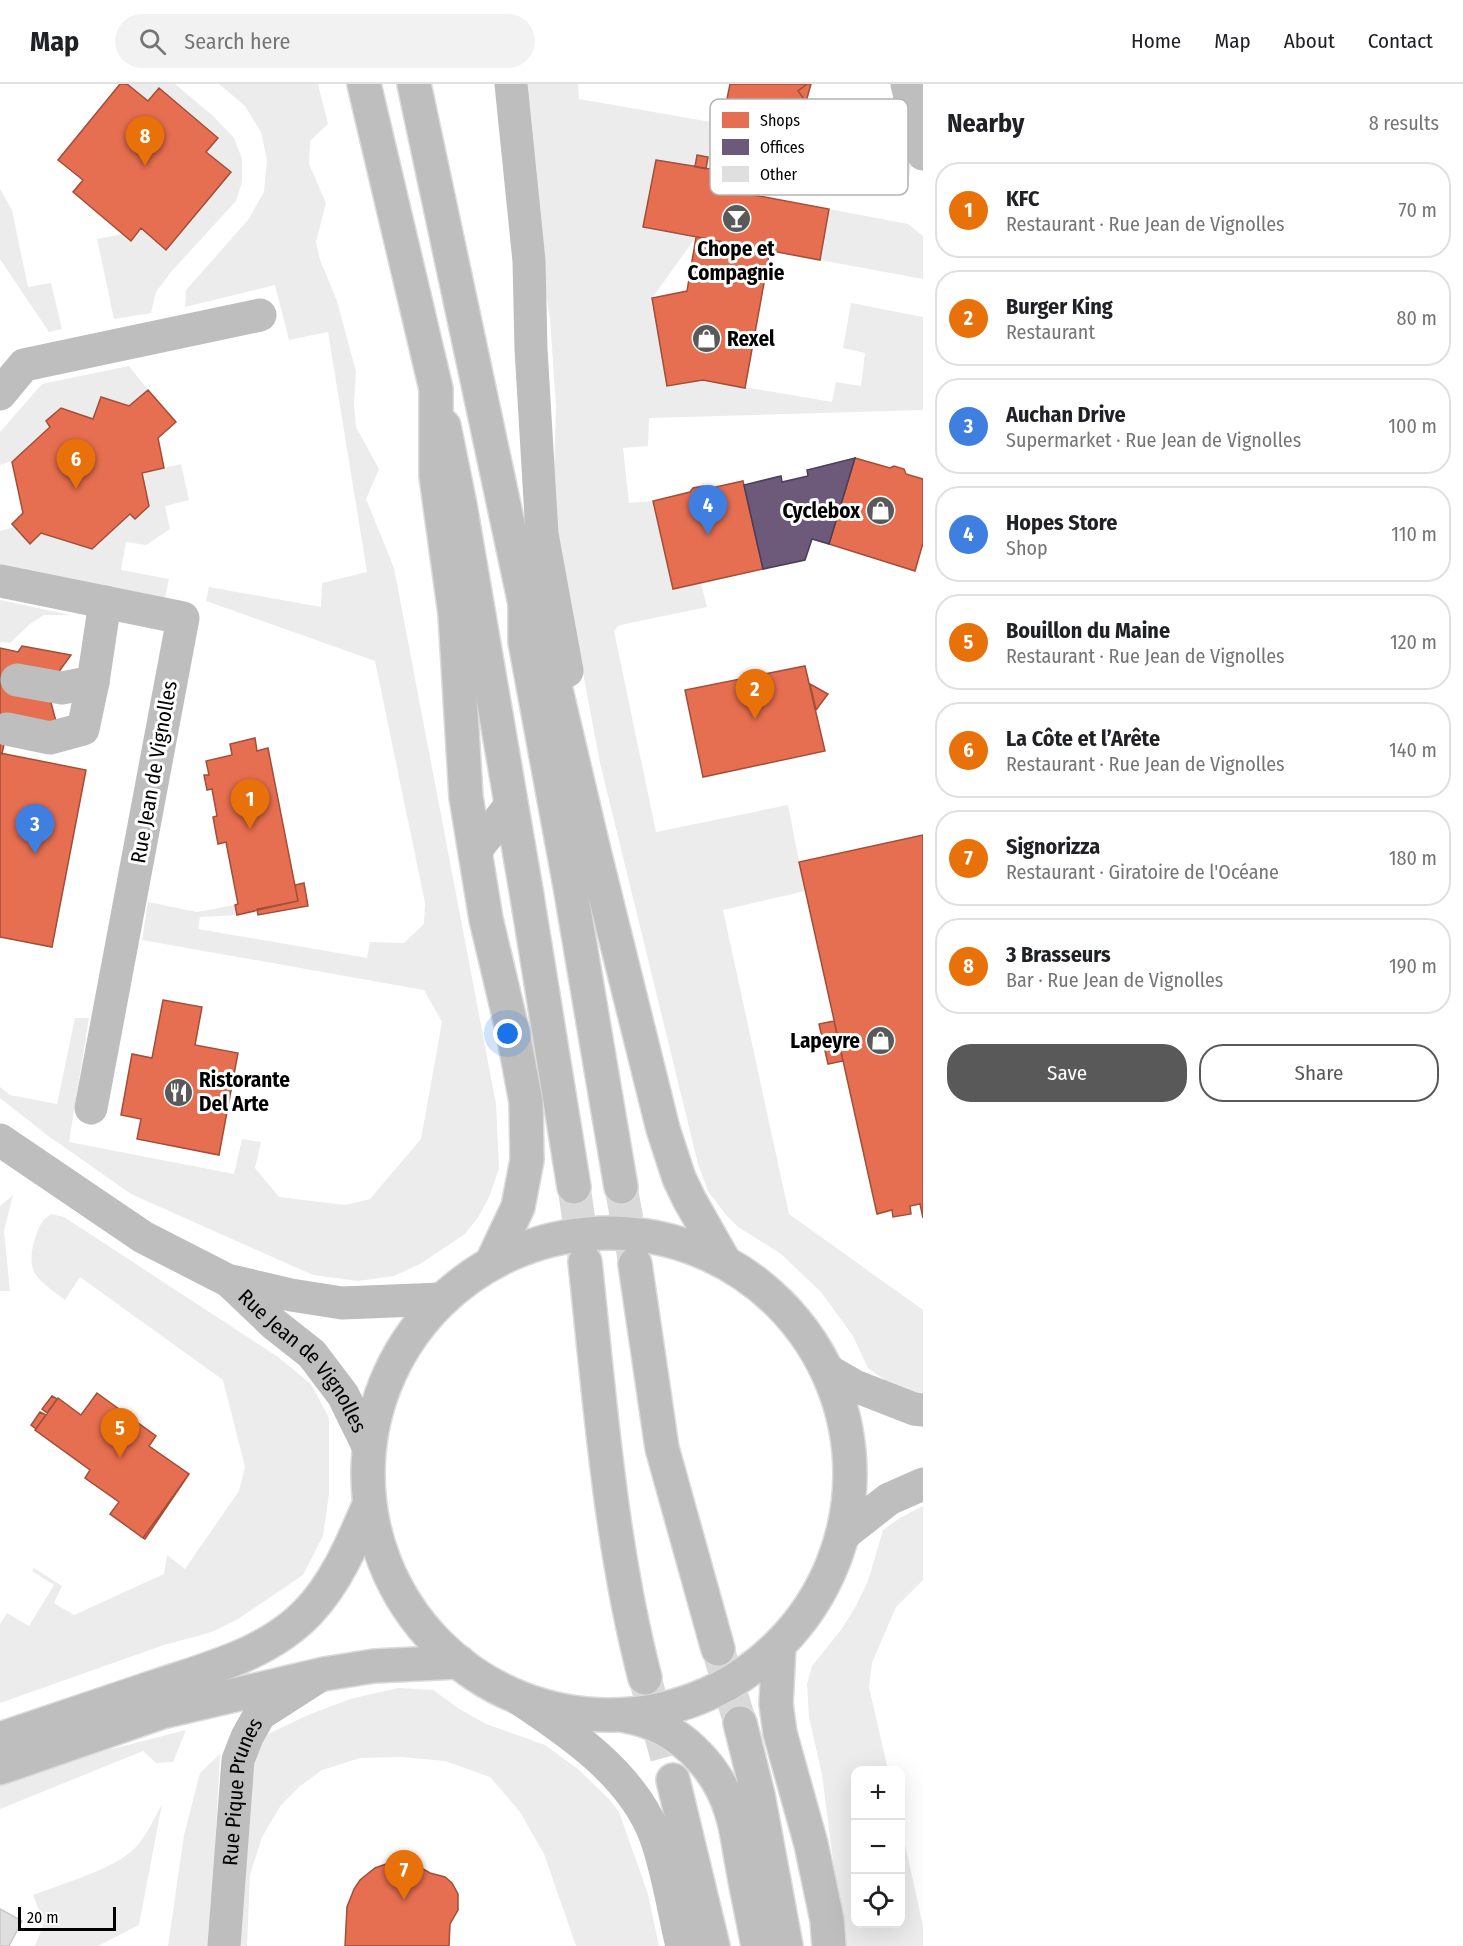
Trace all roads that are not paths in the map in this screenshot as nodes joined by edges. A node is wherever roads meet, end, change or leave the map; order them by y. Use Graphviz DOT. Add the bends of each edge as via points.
graph roads {
  1 [pos="364,84"];
  2 [pos="414,84"];
  3 [pos="511,84"];
  4 [pos="907,84"];
  5 [pos="923,154"];
  6 [pos="260,315"];
  7 [pos="436,389"];
  8 [pos="0,394"];
  9 [pos="0,581"];
  10 [pos="105,602"];
  11 [pos="525,604"];
  12 [pos="16,681"];
  13 [pos="93,682"];
  14 [pos="7,729"];
  15 [pos="511,805"];
  16 [pos="475,851"];
  17 [pos="594,851"];
  18 [pos="91,1108"];
  19 [pos="0,1140"];
  20 [pos="574,1187"];
  21 [pos="621,1187"];
  22 [pos="724,1261"];
  23 [pos="492,1262"];
  24 [pos="585,1262"];
  25 [pos="634,1264"];
  26 [pos="227,1280"];
  27 [pos="442,1299"];
  28 [pos="827,1370"];
  29 [pos="923,1410"];
  30 [pos="369,1448"];
  31 [pos="923,1484"];
  32 [pos="369,1505"];
  33 [pos="843,1535"];
  34 [pos="779,1646"];
  35 [pos="718,1648"];
  36 [pos="459,1662"];
  37 [pos="324,1674"];
  38 [pos="645,1678"];
  39 [pos="521,1700"];
  40 [pos="612,1715"];
  41 [pos="740,1723"];
  42 [pos="0,1739"];
  43 [pos="0,1768"];
  44 [pos="673,1780"];
  45 [pos="224,1946"];
  46 [pos="682,1946"];
  47 [pos="713,1946"];
  48 [pos="758,1946"];
  49 [pos="786,1946"];
  50 [pos="829,1946"];
  1 -- 7 [label="main road"];
  2 -- 11 [label="main road"];
  3 -- 17 [label="main road" via="529,261 542,534 581,741"];
  4 -- 5 [label="main road"];
  6 -- 8 [label="main road" via="24,365"];
  7 -- 15 [label="main road" via="460,505"];
  7 -- 16 [label="main road" via="436,476 455,614 466,797"];
  9 -- 10 [label="main road, Rue Jean de Vignolles"];
  10 -- 13 [label="main road"];
  10 -- 18 [label="main road, Rue Jean de Vignolles" via="183,618"];
  11 -- 17 [label="main road" via="543,635"];
  11 -- 21 [label="main road" via="525,642"];
  12 -- 13 [label="main road" via="62,688"];
  13 -- 14 [label="main road" via="83,729 50,738"];
  15 -- 16 [label="main road"];
  15 -- 20 [label="main road"];
  16 -- 23 [label="main road" via="526,1102 527,1160 518,1207"];
  17 -- 22 [label="main road" via="663,1129 684,1188"];
  19 -- 26 [label="main road, Rue Jean de Vignolles" via="143,1237"];
  22 -- 23 [label="main road" via="666,1240 614,1233 561,1238"];
  22 -- 28 [label="main road" via="787,1311"];
  23 -- 27 [label="main road"];
  24 -- 38 [label="main road" via="608,1475 632,1628"];
  25 -- 35 [label="main road" via="662,1448"];
  26 -- 27 [label="main road, Rue Jean de Vignolles" via="342,1303"];
  26 -- 30 [label="main road, Rue Jean de Vignolles" via="312,1354 343,1395"];
  27 -- 30 [label="main road" via="411,1336 394,1365 383,1388"];
  28 -- 29 [label="main road" via="855,1386"];
  28 -- 33 [label="main road" via="840,1405 849,1449 850,1493"];
  30 -- 32 [label="main road"];
  31 -- 33 [label="main road" via="889,1499"];
  32 -- 36 [label="main road" via="382,1555 399,1592 415,1618"];
  32 -- 42 [label="main road" via="346,1559 316,1603 286,1632 259,1649"];
  33 -- 34 [label="main road" via="817,1597"];
  34 -- 40 [label="main road" via="706,1695 644,1713"];
  34 -- 50 [label="main road" via="776,1704 780,1733 811,1844"];
  36 -- 37 [label="main road" via="374,1666"];
  36 -- 39 [label="main road"];
  37 -- 43 [label="main road" via="162,1712"];
  37 -- 45 [label="main road, Rue Pique Prunes" via="260,1714 238,1760"];
  39 -- 40 [label="main road" via="560,1711"];
  39 -- 46 [label="main road" via="574,1737 625,1786 639,1806 662,1857"];
  40 -- 48 [label="main road" via="656,1724 709,1766 732,1815"];
  41 -- 49 [label="main road"];
  44 -- 47 [label="main road"];
}
